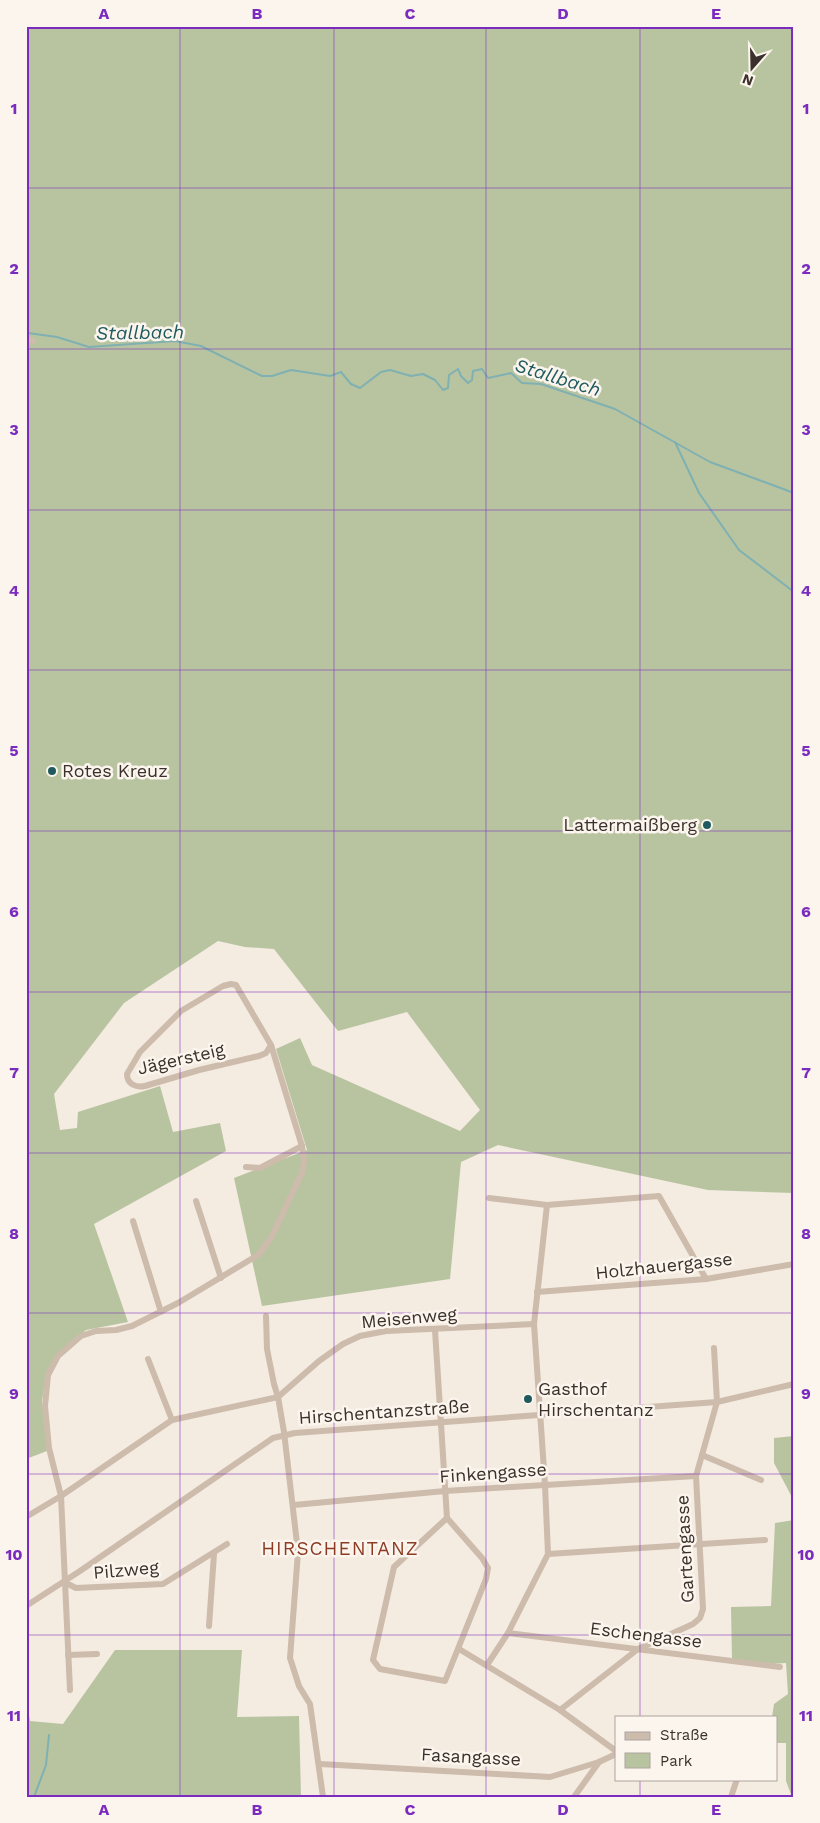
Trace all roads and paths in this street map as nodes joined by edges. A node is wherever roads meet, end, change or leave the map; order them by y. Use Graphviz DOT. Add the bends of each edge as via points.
graph roads {
  1 [pos="271,1046"];
  2 [pos="302,1146"];
  3 [pos="246,1167"];
  4 [pos="489,1198"];
  5 [pos="196,1201"];
  6 [pos="547,1205"];
  7 [pos="133,1221"];
  8 [pos="794,1264"];
  9 [pos="221,1278"];
  10 [pos="706,1280"];
  11 [pos="537,1292"];
  12 [pos="161,1312"];
  13 [pos="266,1316"];
  14 [pos="534,1324"];
  15 [pos="435,1330"];
  16 [pos="714,1348"];
  17 [pos="148,1359"];
  18 [pos="794,1384"];
  19 [pos="278,1397"];
  20 [pos="717,1402"];
  21 [pos="540,1416"];
  22 [pos="172,1420"];
  23 [pos="440,1422"];
  24 [pos="284,1435"];
  25 [pos="702,1455"];
  26 [pos="696,1476"];
  27 [pos="761,1480"];
  28 [pos="545,1485"];
  29 [pos="445,1491"];
  30 [pos="61,1496"];
  31 [pos="294,1505"];
  32 [pos="26,1517"];
  33 [pos="447,1518"];
  34 [pos="765,1540"];
  35 [pos="227,1544"];
  36 [pos="701,1544"];
  37 [pos="214,1554"];
  38 [pos="548,1554"];
  39 [pos="64,1582"];
  40 [pos="26,1606"];
  41 [pos="210,1626"];
  42 [pos="508,1633"];
  43 [pos="459,1648"];
  44 [pos="638,1650"];
  45 [pos="97,1654"];
  46 [pos="68,1655"];
  47 [pos="487,1665"];
  48 [pos="780,1667"];
  49 [pos="70,1690"];
  50 [pos="560,1710"];
  51 [pos="615,1751"];
  52 [pos="615,1753"];
  53 [pos="599,1762"];
  54 [pos="320,1764"];
  55 [pos="737,1780"];
  56 [pos="323,1797"];
  57 [pos="574,1797"];
  58 [pos="731,1797"];
  1 -- 1 [label="street, Jägersteig" via="260,1056 145,1086 128,1081 129,1070 140,1052 181,1012 231,984 236,985"];
  1 -- 2 [label="street"];
  2 -- 3 [label="street" via="260,1168"];
  2 -- 9 [label="street" via="303,1170 271,1238 258,1255"];
  4 -- 6 [label="street"];
  5 -- 9 [label="street"];
  6 -- 10 [label="street" via="659,1196"];
  6 -- 11 [label="street"];
  7 -- 12 [label="street"];
  8 -- 10 [label="street, Holzhauergasse"];
  9 -- 12 [label="street"];
  10 -- 11 [label="street, Holzhauergasse"];
  11 -- 14 [label="street"];
  12 -- 30 [label="street" via="132,1326 81,1336 58,1356 48,1375 45,1406 49,1448"];
  13 -- 19 [label="street" via="267,1349"];
  14 -- 15 [label="street, Meisenweg"];
  14 -- 21 [label="street"];
  15 -- 19 [label="street, Meisenweg" via="386,1331 353,1339 318,1361"];
  15 -- 23 [label="street"];
  16 -- 20 [label="street, Gartengasse"];
  17 -- 22 [label="street"];
  18 -- 20 [label="street, Hirschentanzstraße"];
  19 -- 22 [label="street, Meisenweg"];
  19 -- 24 [label="street"];
  20 -- 21 [label="street, Hirschentanzstraße"];
  20 -- 25 [label="street, Gartengasse"];
  21 -- 23 [label="street, Hirschentanzstraße"];
  21 -- 28 [label="street"];
  22 -- 30 [label="street, Meisenweg"];
  23 -- 24 [label="street, Hirschentanzstraße"];
  23 -- 29 [label="street"];
  24 -- 31 [label="street"];
  24 -- 39 [label="street, Hirschentanzstraße" via="273,1438"];
  25 -- 26 [label="street, Gartengasse"];
  25 -- 27 [label="street"];
  26 -- 28 [label="street, Finkengasse"];
  26 -- 36 [label="street, Gartengasse"];
  28 -- 29 [label="street, Finkengasse"];
  28 -- 38 [label="street"];
  29 -- 31 [label="street, Finkengasse"];
  29 -- 33 [label="street"];
  30 -- 32 [label="street, Meisenweg"];
  30 -- 39 [label="street"];
  31 -- 54 [label="street" via="298,1552 290,1658 299,1686 310,1704"];
  33 -- 43 [label="street" via="488,1568"];
  33 -- 43 [label="street" via="394,1566 373,1660 380,1669 445,1681"];
  34 -- 36 [label="street"];
  35 -- 37 [label="street, Pilzweg"];
  36 -- 38 [label="street"];
  36 -- 44 [label="street, Gartengasse" via="703,1609 700,1618 694,1624"];
  37 -- 39 [label="street, Pilzweg" via="163,1584 76,1588"];
  37 -- 41 [label="street"];
  38 -- 42 [label="street"];
  39 -- 40 [label="street, Hirschentanzstraße"];
  39 -- 46 [label="street"];
  42 -- 44 [label="street, Eschengasse"];
  42 -- 47 [label="street"];
  43 -- 47 [label="street"];
  44 -- 48 [label="street, Eschengasse"];
  44 -- 50 [label="street, Gartengasse"];
  45 -- 46 [label="street"];
  46 -- 49 [label="street"];
  47 -- 50 [label="street"];
  50 -- 51 [label="street"];
  52 -- 53 [label="street, Fasangasse"];
  53 -- 54 [label="street, Fasangasse" via="550,1777"];
  53 -- 57 [label="street"];
  54 -- 56 [label="street"];
  55 -- 58 [label="street"];
}
